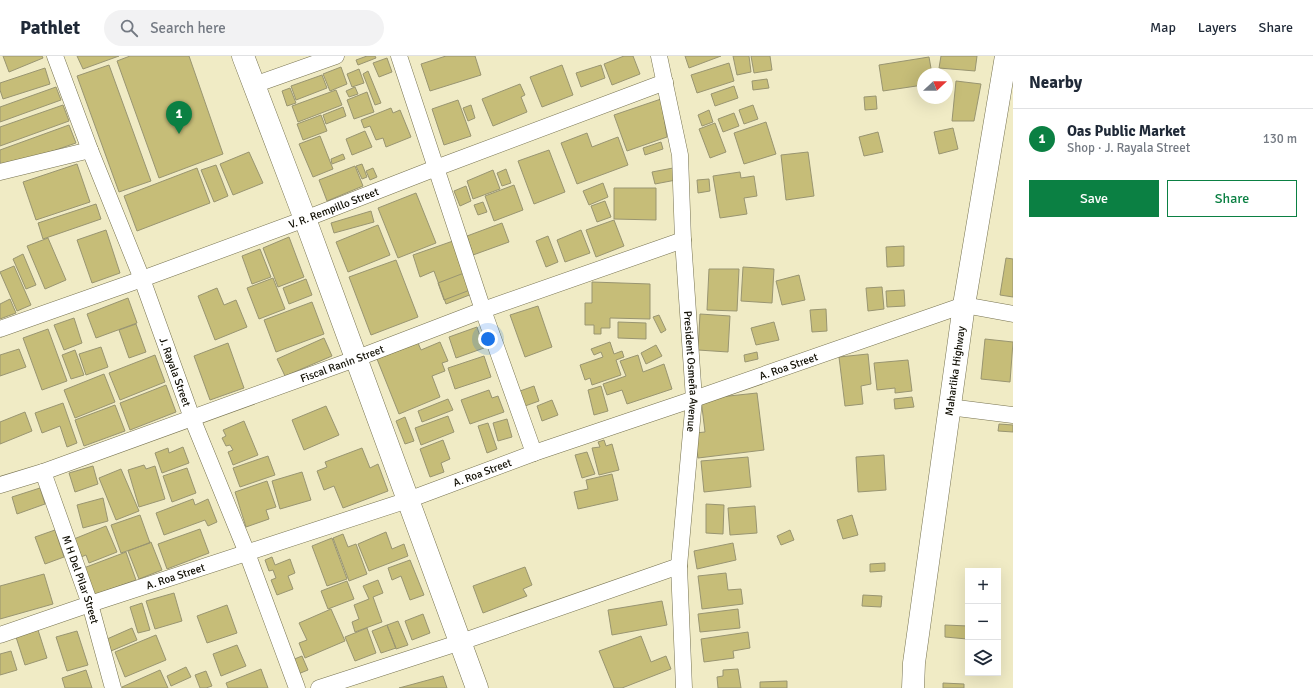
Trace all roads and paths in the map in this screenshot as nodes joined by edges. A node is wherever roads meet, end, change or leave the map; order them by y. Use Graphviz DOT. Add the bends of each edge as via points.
graph roads {
  1 [pos="55,56"];
  2 [pos="243,56"];
  3 [pos="336,56"];
  4 [pos="399,56"];
  5 [pos="659,56"];
  6 [pos="1006,56"];
  7 [pos="665,82"];
  8 [pos="254,85"];
  9 [pos="90,150"];
  10 [pos="436,168"];
  11 [pos="0,172"];
  12 [pos="305,219"];
  13 [pos="684,240"];
  14 [pos="142,279"];
  15 [pos="964,305"];
  16 [pos="483,310"];
  17 [pos="1013,314"];
  18 [pos="0,329"];
  19 [pos="355,359"];
  20 [pos="694,399"];
  21 [pos="949,407"];
  22 [pos="1013,415"];
  23 [pos="192,418"];
  24 [pos="534,453"];
  25 [pos="43,472"];
  26 [pos="0,485"];
  27 [pos="408,500"];
  28 [pos="248,553"];
  29 [pos="679,566"];
  30 [pos="90,604"];
  31 [pos="0,635"];
  32 [pos="460,642"];
  33 [pos="113,688"];
  34 [pos="297,688"];
  35 [pos="320,688"];
  36 [pos="477,688"];
  37 [pos="684,688"];
  38 [pos="913,688"];
  1 -- 9 [label="street, J. Rayala Street"];
  2 -- 8 [label="main road"];
  3 -- 8 [label="street"];
  4 -- 10 [label="street"];
  5 -- 7 [label="street, President Osmeña Avenue"];
  6 -- 15 [label="main road, Maharlika Highway"];
  7 -- 10 [label="street, V. R. Rempillo Street"];
  7 -- 13 [label="street, President Osmeña Avenue" via="680,155"];
  8 -- 12 [label="main road"];
  9 -- 11 [label="street"];
  9 -- 14 [label="street, J. Rayala Street"];
  10 -- 12 [label="street, V. R. Rempillo Street"];
  10 -- 16 [label="street"];
  12 -- 14 [label="street, V. R. Rempillo Street"];
  12 -- 19 [label="main road"];
  13 -- 16 [label="street, Fiscal Ranin Street"];
  13 -- 20 [label="street, President Osmeña Avenue"];
  14 -- 18 [label="street, V. R. Rempillo Street"];
  14 -- 23 [label="street, J. Rayala Street"];
  15 -- 17 [label="street"];
  15 -- 20 [label="street, A. Roa Street"];
  15 -- 21 [label="main road, Maharlika Highway"];
  16 -- 19 [label="street, Fiscal Ranin Street"];
  16 -- 24 [label="street"];
  19 -- 23 [label="street, Fiscal Ranin Street"];
  19 -- 27 [label="main road"];
  20 -- 24 [label="street, A. Roa Street"];
  20 -- 29 [label="street, President Osmeña Avenue"];
  21 -- 22 [label="street"];
  21 -- 38 [label="main road, Maharlika Highway" via="914,662"];
  23 -- 25 [label="street, Fiscal Ranin Street"];
  23 -- 28 [label="street, J. Rayala Street"];
  24 -- 27 [label="street, A. Roa Street"];
  25 -- 26 [label="street, Fiscal Ranin Street"];
  25 -- 30 [label="street, M H Del Pilar Street"];
  27 -- 28 [label="street, A. Roa Street"];
  27 -- 32 [label="main road"];
  28 -- 30 [label="street, A. Roa Street"];
  28 -- 34 [label="street, J. Rayala Street"];
  29 -- 32 [label="street"];
  29 -- 37 [label="street, President Osmeña Avenue"];
  30 -- 31 [label="street, A. Roa Street"];
  30 -- 33 [label="street, M H Del Pilar Street"];
  32 -- 35 [label="street"];
  32 -- 36 [label="main road"];
}
